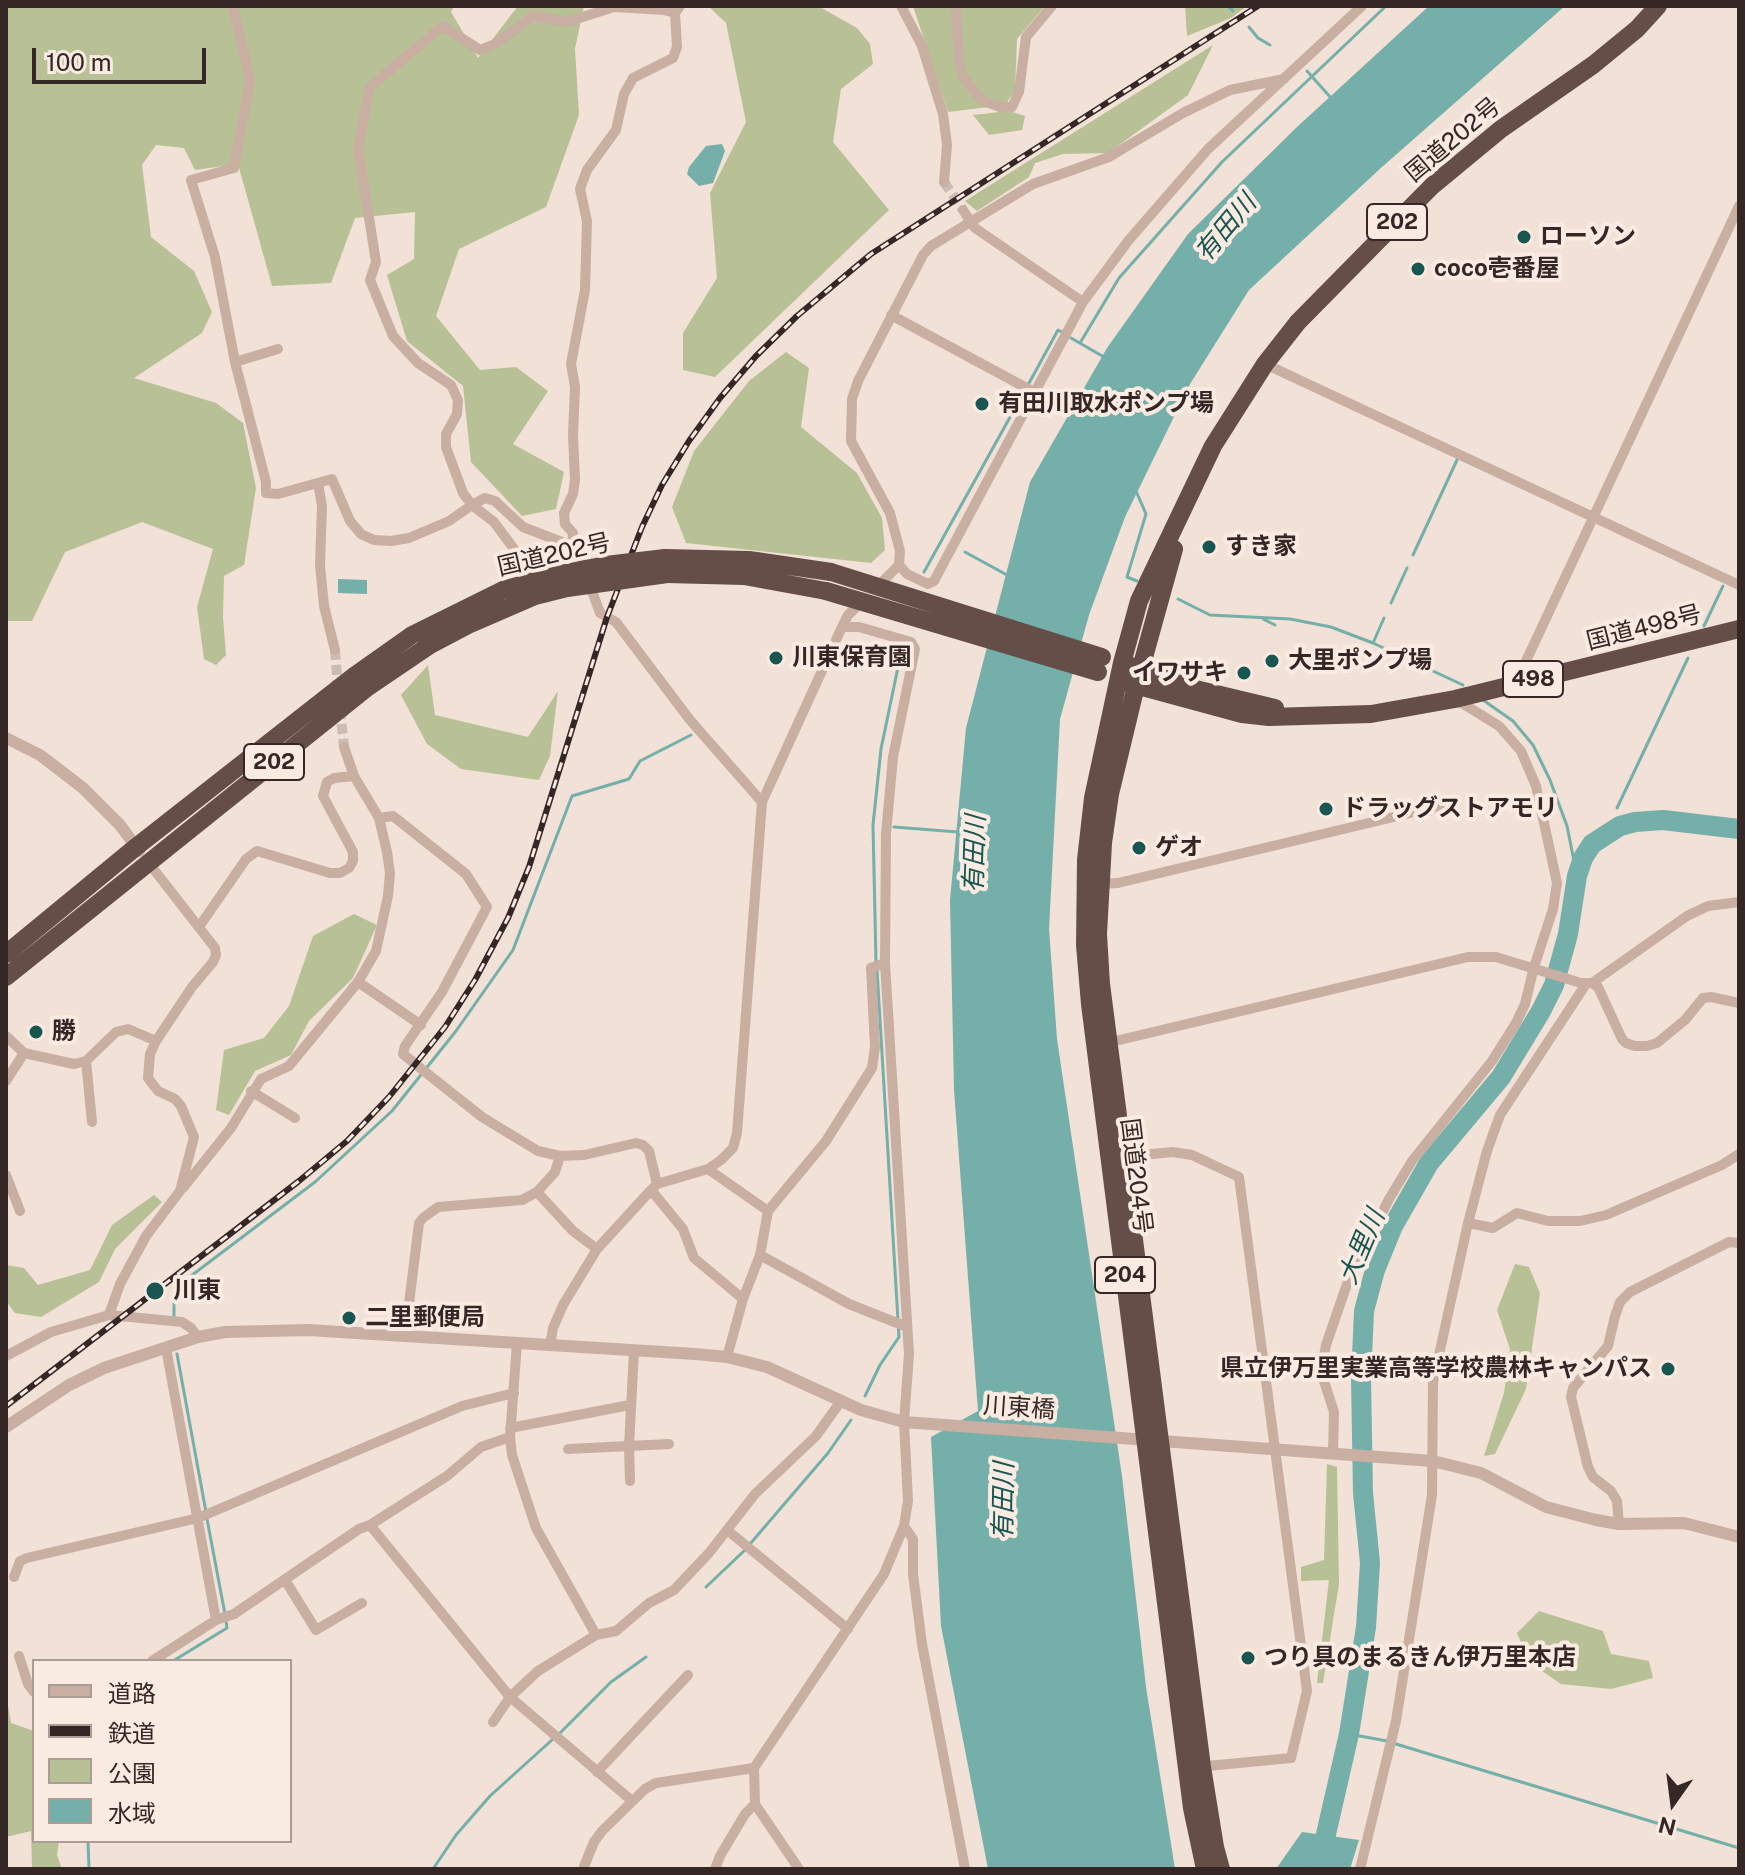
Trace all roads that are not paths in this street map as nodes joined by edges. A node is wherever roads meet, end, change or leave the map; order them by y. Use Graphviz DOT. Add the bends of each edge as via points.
graph roads {
  1 [pos="233,6"];
  2 [pos="901,6"];
  3 [pos="956,6"];
  4 [pos="1052,6"];
  5 [pos="1362,6"];
  6 [pos="1658,6"];
  7 [pos="678,10"];
  8 [pos="1284,79"];
  9 [pos="944,182"];
  10 [pos="1739,206"];
  11 [pos="963,210"];
  12 [pos="970,221"];
  13 [pos="1083,302"];
  14 [pos="891,315"];
  15 [pos="278,349"];
  16 [pos="235,362"];
  17 [pos="1265,364"];
  18 [pos="1034,392"];
  19 [pos="318,483"];
  20 [pos="472,505"];
  21 [pos="1595,517"];
  22 [pos="572,546"];
  23 [pos="899,565"];
  24 [pos="666,566"];
  25 [pos="531,581"];
  26 [pos="564,581"];
  27 [pos="1739,585"];
  28 [pos="842,627"];
  29 [pos="1739,629"];
  30 [pos="335,650"];
  31 [pos="1100,664"];
  32 [pos="1129,674"];
  33 [pos="1525,681"];
  34 [pos="1455,699"];
  35 [pos="6,738"];
  36 [pos="344,747"];
  37 [pos="354,776"];
  38 [pos="762,802"];
  39 [pos="1448,804"];
  40 [pos="379,818"];
  41 [pos="136,847"];
  42 [pos="148,862"];
  43 [pos="1093,884"];
  44 [pos="1739,902"];
  45 [pos="199,927"];
  46 [pos="6,954"];
  47 [pos="885,963"];
  48 [pos="1534,967"];
  49 [pos="6,977"];
  50 [pos="358,982"];
  51 [pos="1586,983"];
  52 [pos="1739,1003"];
  53 [pos="421,1025"];
  54 [pos="6,1036"];
  55 [pos="156,1041"];
  56 [pos="1102,1044"];
  57 [pos="24,1053"];
  58 [pos="86,1061"];
  59 [pos="872,1068"];
  60 [pos="892,1074"];
  61 [pos="6,1081"];
  62 [pos="251,1091"];
  63 [pos="295,1118"];
  64 [pos="92,1122"];
  65 [pos="1739,1154"];
  66 [pos="560,1156"];
  67 [pos="1116,1158"];
  68 [pos="708,1169"];
  69 [pos="6,1175"];
  70 [pos="654,1187"];
  71 [pos="180,1191"];
  72 [pos="537,1192"];
  73 [pos="20,1211"];
  74 [pos="768,1211"];
  75 [pos="1468,1223"];
  76 [pos="1739,1243"];
  77 [pos="597,1249"];
  78 [pos="760,1255"];
  79 [pos="743,1299"];
  80 [pos="109,1315"];
  81 [pos="907,1327"];
  82 [pos="405,1336"];
  83 [pos="198,1337"];
  84 [pos="517,1343"];
  85 [pos="550,1345"];
  86 [pos="166,1348"];
  87 [pos="634,1351"];
  88 [pos="6,1356"];
  89 [pos="727,1357"];
  90 [pos="514,1393"];
  91 [pos="841,1401"];
  92 [pos="630,1405"];
  93 [pos="909,1422"];
  94 [pos="6,1427"];
  95 [pos="510,1433"];
  96 [pos="1154,1440"];
  97 [pos="669,1444"];
  98 [pos="629,1446"];
  99 [pos="568,1449"];
  100 [pos="1273,1449"];
  101 [pos="1338,1454"];
  102 [pos="1433,1461"];
  103 [pos="630,1481"];
  104 [pos="198,1518"];
  105 [pos="1619,1524"];
  106 [pos="370,1525"];
  107 [pos="904,1526"];
  108 [pos="727,1530"];
  109 [pos="1739,1537"];
  110 [pos="14,1577"];
  111 [pos="285,1580"];
  112 [pos="362,1603"];
  113 [pos="216,1620"];
  114 [pos="848,1629"];
  115 [pos="596,1635"];
  116 [pos="19,1656"];
  117 [pos="155,1659"];
  118 [pos="688,1675"];
  119 [pos="32,1687"];
  120 [pos="510,1697"];
  121 [pos="493,1722"];
  122 [pos="754,1768"];
  123 [pos="1195,1768"];
  124 [pos="597,1772"];
  125 [pos="631,1800"];
  126 [pos="755,1804"];
  127 [pos="583,1869"];
  128 [pos="715,1869"];
  129 [pos="799,1869"];
  130 [pos="965,1869"];
  131 [pos="1205,1869"];
  132 [pos="1221,1869"];
  133 [pos="1360,1869"];
  1 -- 16 [label="street" via="250,80 234,168 191,180 215,257"];
  2 -- 9 [label="street" via="922,46 943,114"];
  3 -- 4 [label="street" via="963,76 981,100 1012,107 1026,37"];
  5 -- 8 [label="street"];
  6 -- 17 [label="highway, 国道202号 / 202" via="1593,65 1501,129 1432,186 1298,322"];
  7 -- 20 [label="street" via="614,7 567,22 533,16 480,50 443,26 370,87 358,148 376,262 370,280 393,336 418,363 451,385 458,400 446,447"];
  7 -- 22 [label="street" via="673,58 633,78 616,130 580,189 587,221 585,290 571,364 575,480 564,513 573,533"];
  8 -- 12 [label="street" via="1230,90 1109,157 1033,184"];
  8 -- 13 [label="street" via="1208,149"];
  10 -- 21 [label="street"];
  11 -- 12 [label="street"];
  12 -- 13 [label="street"];
  12 -- 14 [label="street" via="923,255"];
  13 -- 18 [label="street"];
  14 -- 18 [label="street"];
  14 -- 23 [label="street" via="852,399 851,441 890,513"];
  15 -- 16 [label="street"];
  16 -- 19 [label="street" via="266,493"];
  17 -- 21 [label="street"];
  17 -- 32 [label="highway, 国道202号 / 202" via="1213,446 1139,601"];
  18 -- 23 [label="street" via="934,581 928,584"];
  19 -- 20 [label="street" via="332,479 350,521 374,540 409,538"];
  19 -- 30 [label="street" via="324,606"];
  20 -- 22 [label="street" via="485,498 495,501 523,527"];
  20 -- 25 [label="street" via="494,522"];
  21 -- 27 [label="street"];
  21 -- 33 [label="street" via="1526,661"];
  22 -- 38 [label="street" via="600,613 616,622 681,710"];
  23 -- 28 [label="street"];
  24 -- 26 [label="highway, 国道202号 / 202, bridge"];
  24 -- 31 [label="highway, 国道202号 / 202, bridge" via="826,591"];
  24 -- 31 [label="highway, 国道202号 / 202, bridge" via="749,560 831,572"];
  25 -- 26 [label="highway, 国道202号 / 202"];
  25 -- 41 [label="highway, 国道202号 / 202" via="412,635"];
  26 -- 42 [label="highway, 国道202号 / 202" via="430,645 368,687"];
  28 -- 38 [label="street"];
  28 -- 47 [label="street" via="911,642 915,649 893,757 887,818"];
  29 -- 33 [label="highway, 国道498号 / 498"];
  31 -- 32 [label="highway, 国道202号 / 202"];
  32 -- 34 [label="highway, 国道498号 / 498" via="1242,714 1269,717 1371,714"];
  32 -- 43 [label="highway, 国道204号 / 204"];
  33 -- 34 [label="highway, 国道498号 / 498"];
  34 -- 48 [label="street" via="1499,726 1521,751 1536,786 1557,883"];
  35 -- 41 [label="street" via="40,755 83,788"];
  36 -- 37 [label="street"];
  37 -- 40 [label="street"];
  37 -- 45 [label="street" via="327,782 323,796 353,852 349,868 330,873 257,851"];
  38 -- 68 [label="street" via="737,1133 733,1148"];
  39 -- 43 [label="street" via="1118,883"];
  40 -- 50 [label="street" via="390,873 388,896 376,951"];
  40 -- 53 [label="street" via="393,816 466,874 487,907"];
  41 -- 42 [label="street"];
  41 -- 46 [label="highway, 国道202号 / 202"];
  42 -- 45 [label="street"];
  42 -- 49 [label="highway, 国道202号 / 202"];
  43 -- 56 [label="highway, 国道204号 / 204"];
  44 -- 51 [label="street" via="1708,906 1687,916"];
  45 -- 55 [label="street" via="216,955"];
  47 -- 59 [label="street" via="871,968"];
  47 -- 60 [label="street"];
  48 -- 51 [label="street"];
  48 -- 56 [label="street" via="1496,957 1468,957"];
  48 -- 101 [label="street" via="1516,1023 1412,1161 1347,1284 1321,1372 1334,1412"];
  50 -- 53 [label="street"];
  50 -- 62 [label="street" via="289,1066 261,1079"];
  51 -- 52 [label="street" via="1598,987 1622,1039 1635,1046 1657,1043 1703,998"];
  51 -- 75 [label="street" via="1500,1115"];
  53 -- 66 [label="street" via="403,1054 482,1117 538,1151"];
  54 -- 57 [label="street"];
  55 -- 58 [label="street" via="128,1029 116,1032"];
  55 -- 71 [label="street" via="148,1078 181,1106 194,1137"];
  56 -- 67 [label="highway, 国道204号 / 204"];
  57 -- 58 [label="street" via="74,1064"];
  57 -- 61 [label="street"];
  58 -- 64 [label="street"];
  59 -- 60 [label="street"];
  59 -- 74 [label="street" via="826,1141"];
  60 -- 81 [label="street"];
  62 -- 63 [label="street"];
  62 -- 71 [label="street" via="231,1128"];
  65 -- 75 [label="street" via="1606,1215 1548,1221 1517,1213 1493,1228"];
  66 -- 70 [label="street" via="636,1143 649,1151"];
  66 -- 72 [label="street" via="555,1172"];
  67 -- 96 [label="highway, 国道204号 / 204"];
  67 -- 100 [label="street" via="1173,1152 1239,1177"];
  68 -- 70 [label="street"];
  68 -- 74 [label="street"];
  69 -- 73 [label="street"];
  70 -- 77 [label="street"];
  70 -- 79 [label="street" via="683,1229 694,1258"];
  71 -- 80 [label="street" via="146,1236"];
  72 -- 77 [label="street"];
  72 -- 82 [label="street" via="522,1200 438,1207 423,1218"];
  74 -- 78 [label="street"];
  75 -- 102 [label="street" via="1433,1382"];
  76 -- 105 [label="street" via="1729,1242 1630,1292 1620,1302 1608,1346 1573,1388 1588,1467 1617,1501"];
  77 -- 85 [label="street" via="563,1305"];
  78 -- 79 [label="street"];
  78 -- 81 [label="street" via="849,1304"];
  79 -- 89 [label="street"];
  80 -- 83 [label="street" via="182,1322"];
  80 -- 88 [label="street" via="51,1332"];
  81 -- 93 [label="street"];
  82 -- 83 [label="street, 川東橋" via="261,1330"];
  82 -- 84 [label="street, 川東橋"];
  83 -- 86 [label="street, 川東橋"];
  84 -- 85 [label="street, 川東橋"];
  84 -- 90 [label="street"];
  85 -- 87 [label="street, 川東橋"];
  86 -- 94 [label="street, 川東橋" via="69,1385"];
  86 -- 104 [label="street"];
  87 -- 89 [label="street, 川東橋"];
  87 -- 92 [label="street"];
  89 -- 91 [label="street, 川東橋" via="767,1367"];
  90 -- 95 [label="street"];
  90 -- 104 [label="street" via="462,1406"];
  91 -- 93 [label="street, 川東橋" via="885,1419"];
  91 -- 108 [label="street" via="816,1436 755,1494"];
  92 -- 95 [label="street"];
  92 -- 98 [label="street"];
  93 -- 96 [label="street, 川東橋"];
  93 -- 107 [label="street"];
  95 -- 106 [label="street" via="481,1447 447,1476"];
  95 -- 115 [label="street" via="536,1528"];
  96 -- 100 [label="street, 川東橋"];
  96 -- 123 [label="highway, 国道204号 / 204"];
  97 -- 98 [label="street"];
  98 -- 99 [label="street"];
  98 -- 103 [label="street"];
  100 -- 101 [label="street, 川東橋"];
  100 -- 123 [label="street" via="1307,1691 1291,1758"];
  101 -- 102 [label="street, 川東橋"];
  102 -- 105 [label="street, 川東橋" via="1481,1473 1546,1507"];
  102 -- 133 [label="street" via="1396,1721"];
  104 -- 110 [label="street" via="27,1558 20,1561"];
  104 -- 113 [label="street"];
  105 -- 109 [label="street, 川東橋" via="1675,1522"];
  106 -- 111 [label="street"];
  106 -- 120 [label="street"];
  107 -- 114 [label="street" via="884,1574"];
  107 -- 130 [label="street" via="913,1539 922,1644"];
  108 -- 114 [label="street"];
  108 -- 115 [label="street" via="674,1590 616,1631"];
  111 -- 112 [label="street" via="316,1630"];
  111 -- 113 [label="street"];
  113 -- 117 [label="street"];
  114 -- 122 [label="street"];
  115 -- 120 [label="street" via="538,1671"];
  116 -- 119 [label="street"];
  118 -- 124 [label="street"];
  120 -- 121 [label="street"];
  120 -- 124 [label="street"];
  122 -- 125 [label="street" via="656,1783"];
  122 -- 126 [label="street"];
  123 -- 131 [label="highway, 国道204号 / 204" via="1197,1834"];
  123 -- 132 [label="highway, 国道204号 / 204"];
  124 -- 125 [label="street"];
  125 -- 127 [label="street" via="594,1842"];
  126 -- 128 [label="street"];
  126 -- 129 [label="street"];
}
